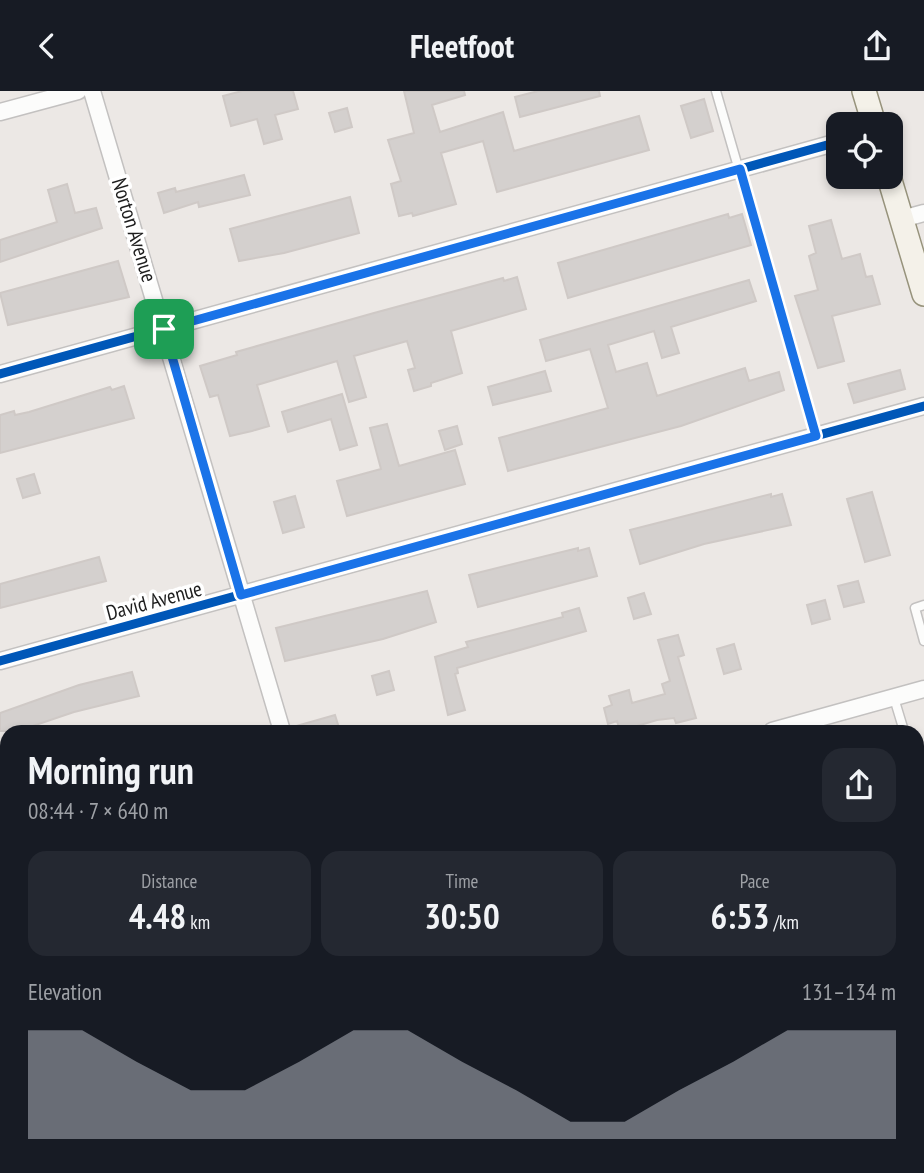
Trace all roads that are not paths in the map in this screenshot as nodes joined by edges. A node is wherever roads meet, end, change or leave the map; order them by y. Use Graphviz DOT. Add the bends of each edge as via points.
graph roads {
  1 [pos="78,91"];
  2 [pos="92,91"];
  3 [pos="716,91"];
  4 [pos="864,91"];
  5 [pos="0,112"];
  6 [pos="870,112"];
  7 [pos="826,145"];
  8 [pos="740,169"];
  9 [pos="897,189"];
  10 [pos="913,216"];
  11 [pos="924,294"];
  12 [pos="164,329"];
  13 [pos="0,374"];
  14 [pos="924,406"];
  15 [pos="816,436"];
  16 [pos="241,595"];
  17 [pos="924,605"];
  18 [pos="924,641"];
  19 [pos="0,661"];
  20 [pos="924,689"];
  21 [pos="894,698"];
  22 [pos="280,725"];
  23 [pos="794,725"];
  24 [pos="902,725"];
  1 -- 5 [label="street"];
  2 -- 12 [label="street, Norton Avenue"];
  3 -- 8 [label="lane"];
  4 -- 6 [label="main road"];
  7 -- 8 [label="street"];
  8 -- 12 [label="street"];
  8 -- 15 [label="lane"];
  9 -- 10 [label="main road"];
  10 -- 11 [label="main road"];
  12 -- 13 [label="street"];
  12 -- 16 [label="street, Norton Avenue"];
  14 -- 15 [label="street, David Avenue"];
  15 -- 16 [label="street, David Avenue"];
  16 -- 19 [label="street, David Avenue"];
  16 -- 22 [label="street, Norton Avenue"];
  17 -- 18 [label="lane" via="915,608"];
  20 -- 21 [label="street"];
  21 -- 23 [label="street"];
  21 -- 24 [label="lane"];
}
